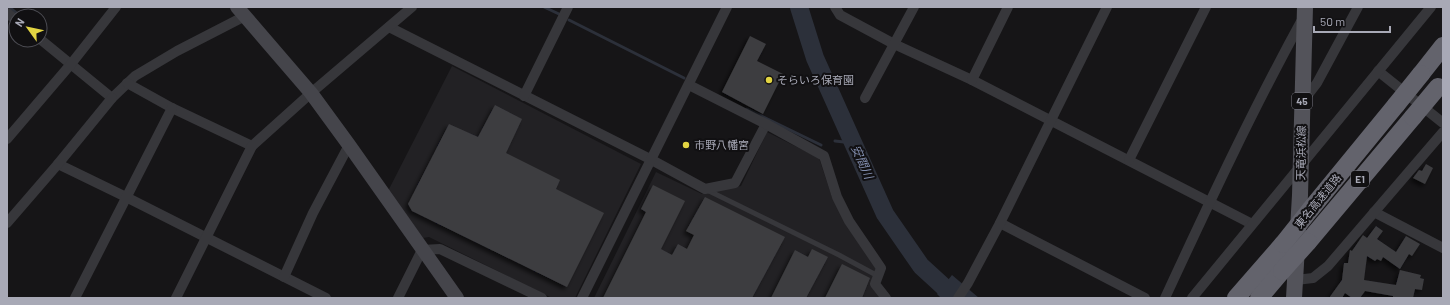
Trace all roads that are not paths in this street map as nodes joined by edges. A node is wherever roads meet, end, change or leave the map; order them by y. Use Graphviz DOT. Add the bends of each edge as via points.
graph roads {
  1 [pos="116,7"];
  2 [pos="412,7"];
  3 [pos="568,7"];
  4 [pos="726,7"];
  5 [pos="835,7"];
  6 [pos="914,7"];
  7 [pos="1008,7"];
  8 [pos="1107,7"];
  9 [pos="1206,7"];
  10 [pos="1358,7"];
  11 [pos="1431,7"];
  12 [pos="1305,11"];
  13 [pos="241,12"];
  14 [pos="389,28"];
  15 [pos="894,44"];
  16 [pos="48,46"];
  17 [pos="1443,46"];
  18 [pos="71,64"];
  19 [pos="1378,71"];
  20 [pos="972,80"];
  21 [pos="127,83"];
  22 [pos="1440,84"];
  23 [pos="688,85"];
  24 [pos="311,93"];
  25 [pos="524,96"];
  26 [pos="112,98"];
  27 [pos="865,98"];
  28 [pos="1302,103"];
  29 [pos="172,108"];
  30 [pos="1051,121"];
  31 [pos="1443,123"];
  32 [pos="766,124"];
  33 [pos="1443,132"];
  34 [pos="7,140"];
  35 [pos="349,145"];
  36 [pos="252,146"];
  37 [pos="650,159"];
  38 [pos="1129,160"];
  39 [pos="58,164"];
  40 [pos="1300,164"];
  41 [pos="705,189"];
  42 [pos="126,197"];
  43 [pos="1209,202"];
  44 [pos="1374,212"];
  45 [pos="7,223"];
  46 [pos="1000,223"];
  47 [pos="1252,224"];
  48 [pos="206,238"];
  49 [pos="1443,248"];
  50 [pos="422,250"];
  51 [pos="1289,275"];
  52 [pos="878,276"];
  53 [pos="284,277"];
  54 [pos="75,298"];
  55 [pos="176,298"];
  56 [pos="326,298"];
  57 [pos="398,298"];
  58 [pos="457,298"];
  59 [pos="542,298"];
  60 [pos="582,298"];
  61 [pos="886,298"];
  62 [pos="958,298"];
  63 [pos="1145,298"];
  64 [pos="1165,298"];
  65 [pos="1192,298"];
  66 [pos="1236,298"];
  67 [pos="1259,298"];
  68 [pos="1294,298"];
  1 -- 18 [label="street"];
  2 -- 14 [label="street"];
  3 -- 25 [label="street"];
  4 -- 23 [label="street"];
  5 -- 15 [label="street" via="840,15"];
  6 -- 15 [label="street"];
  7 -- 20 [label="street"];
  8 -- 30 [label="street"];
  9 -- 38 [label="street"];
  10 -- 28 [label="street" via="1317,83"];
  11 -- 19 [label="street"];
  12 -- 28 [label="main road, 天竜浜松線 / 45"];
  12 -- 43 [label="street"];
  13 -- 21 [label="street"];
  13 -- 24 [label="street"];
  14 -- 24 [label="street"];
  14 -- 25 [label="street"];
  15 -- 20 [label="street"];
  15 -- 27 [label="street"];
  16 -- 18 [label="street"];
  17 -- 66 [label="highway, 東名高速道路 / E1, bridge" via="1283,244"];
  18 -- 26 [label="street"];
  18 -- 34 [label="street"];
  19 -- 31 [label="street"];
  19 -- 40 [label="street"];
  20 -- 30 [label="street"];
  21 -- 26 [label="street"];
  21 -- 29 [label="street"];
  22 -- 51 [label="highway, 東名高速道路 / E1, bridge" via="1308,242"];
  23 -- 32 [label="street"];
  23 -- 37 [label="street"];
  24 -- 35 [label="street"];
  24 -- 36 [label="street"];
  25 -- 37 [label="street"];
  26 -- 39 [label="street"];
  28 -- 40 [label="main road, 天竜浜松線 / 45"];
  29 -- 36 [label="street"];
  29 -- 42 [label="street"];
  30 -- 38 [label="street"];
  30 -- 46 [label="street"];
  32 -- 41 [label="street" via="735,184"];
  32 -- 52 [label="street" via="824,156 840,203 881,268"];
  33 -- 44 [label="street"];
  35 -- 50 [label="street"];
  35 -- 53 [label="street" via="313,213"];
  36 -- 48 [label="street"];
  37 -- 41 [label="street"];
  37 -- 60 [label="street"];
  38 -- 43 [label="street"];
  39 -- 42 [label="street"];
  39 -- 45 [label="street"];
  40 -- 47 [label="street"];
  40 -- 51 [label="main road, 天竜浜松線 / 45"];
  41 -- 52 [label="lane" via="839,254"];
  42 -- 48 [label="street"];
  42 -- 54 [label="street"];
  43 -- 47 [label="street"];
  43 -- 64 [label="street"];
  44 -- 49 [label="street"];
  44 -- 51 [label="street" via="1319,275 1313,278"];
  46 -- 62 [label="street"];
  46 -- 63 [label="street"];
  47 -- 65 [label="street"];
  48 -- 53 [label="street"];
  48 -- 55 [label="street"];
  50 -- 57 [label="street"];
  50 -- 58 [label="street"];
  50 -- 59 [label="street" via="440,249"];
  51 -- 67 [label="highway, 東名高速道路 / E1"];
  51 -- 68 [label="main road, 天竜浜松線 / 45"];
  52 -- 61 [label="street" via="875,284"];
  53 -- 56 [label="street"];
}
